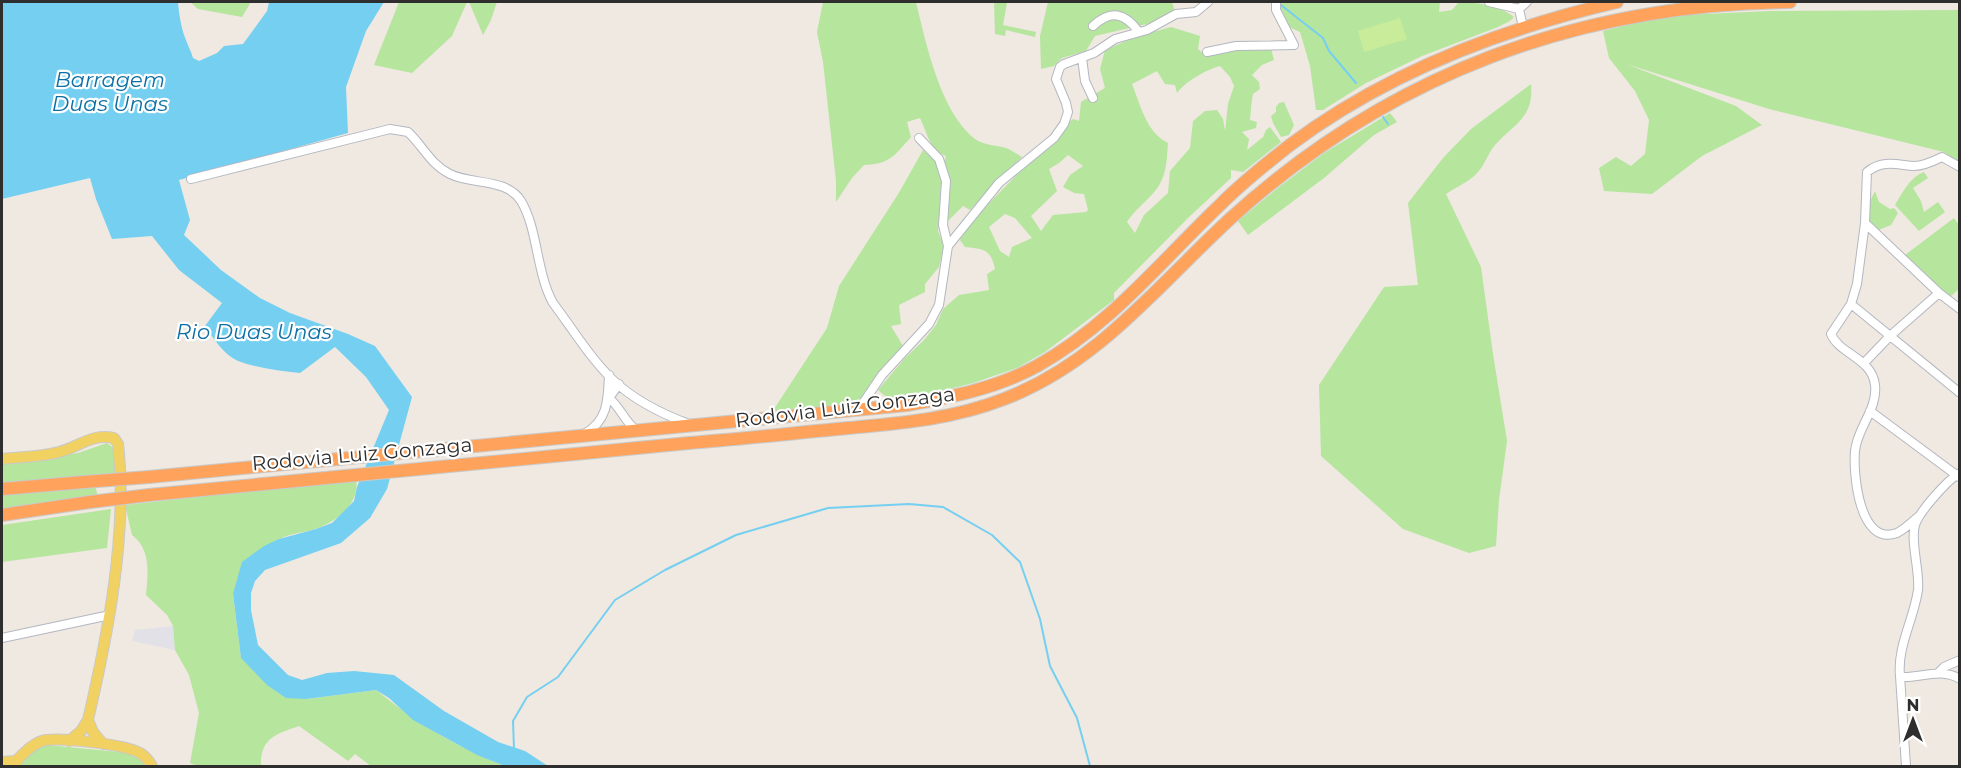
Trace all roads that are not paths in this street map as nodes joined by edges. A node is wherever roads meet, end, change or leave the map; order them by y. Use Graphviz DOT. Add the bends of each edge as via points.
graph roads {
  1 [pos="1208,2"];
  2 [pos="1276,2"];
  3 [pos="1489,2"];
  4 [pos="1527,2"];
  5 [pos="1617,2"];
  6 [pos="1790,2"];
  7 [pos="1519,9"];
  8 [pos="1093,26"];
  9 [pos="1523,27"];
  10 [pos="1139,32"];
  11 [pos="1207,52"];
  12 [pos="1082,58"];
  13 [pos="1093,98"];
  14 [pos="919,138"];
  15 [pos="1959,167"];
  16 [pos="191,179"];
  17 [pos="1865,223"];
  18 [pos="948,246"];
  19 [pos="1939,293"];
  20 [pos="1851,304"];
  21 [pos="1959,309"];
  22 [pos="1890,336"];
  23 [pos="1864,363"];
  24 [pos="609,375"];
  25 [pos="619,384"];
  26 [pos="1959,393"];
  27 [pos="609,398"];
  28 [pos="859,409"];
  29 [pos="1870,411"];
  30 [pos="692,425"];
  31 [pos="637,431"];
  32 [pos="581,436"];
  33 [pos="2,459"];
  34 [pos="1958,475"];
  35 [pos="2,489"];
  36 [pos="2,515"];
  37 [pos="1919,516"];
  38 [pos="110,615"];
  39 [pos="2,638"];
  40 [pos="1959,660"];
  41 [pos="1939,672"];
  42 [pos="1900,673"];
  43 [pos="1959,679"];
  44 [pos="88,720"];
  45 [pos="69,741"];
  46 [pos="103,744"];
  47 [pos="2,762"];
  48 [pos="16,764"];
  49 [pos="152,766"];
  50 [pos="1906,766"];
  1 -- 10 [label="street" via="1196,12 1176,14"];
  2 -- 11 [label="street" via="1275,10 1294,45 1236,46"];
  3 -- 7 [label="street"];
  4 -- 7 [label="street"];
  5 -- 9 [label="highway, Rodovia Luiz Gonzaga"];
  6 -- 36 [label="highway, Rodovia Luiz Gonzaga, bridge" via="1736,2 1641,14 1573,30 1529,42 1412,92 1333,137 1256,196 1086,355 1044,382 962,414 884,426 326,476"];
  7 -- 9 [label="street"];
  8 -- 10 [label="street" via="1105,16 1120,15"];
  9 -- 28 [label="highway, Rodovia Luiz Gonzaga" via="1439,58 1369,94 1315,128 1222,202 1096,328 1036,367 958,396"];
  10 -- 12 [label="street" via="1115,39"];
  12 -- 13 [label="street" via="1085,81"];
  12 -- 18 [label="street" via="1064,63 1056,79 1068,112 1060,131 999,183"];
  14 -- 18 [label="street" via="939,159 946,182 943,225"];
  15 -- 17 [label="street" via="1942,157 1920,165 1890,163 1871,168"];
  16 -- 24 [label="street" via="390,129 408,132 435,165 448,173 506,187 522,202 545,289"];
  17 -- 19 [label="street"];
  17 -- 20 [label="street"];
  18 -- 28 [label="street" via="934,316 882,375"];
  19 -- 21 [label="street"];
  19 -- 22 [label="street"];
  20 -- 22 [label="street"];
  20 -- 23 [label="street" via="1831,334"];
  22 -- 23 [label="street"];
  22 -- 26 [label="street"];
  23 -- 29 [label="street" via="1875,384"];
  24 -- 25 [label="street"];
  24 -- 27 [label="street"];
  25 -- 27 [label="street"];
  25 -- 30 [label="street" via="668,416"];
  27 -- 31 [label="street" via="620,406 626,423"];
  27 -- 32 [label="street" via="595,429"];
  28 -- 30 [label="highway, Rodovia Luiz Gonzaga"];
  29 -- 34 [label="street"];
  29 -- 37 [label="street" via="1855,449 1856,486 1864,516 1877,531 1887,534 1896,533"];
  30 -- 31 [label="highway, Rodovia Luiz Gonzaga"];
  31 -- 32 [label="highway, Rodovia Luiz Gonzaga"];
  32 -- 35 [label="highway, Rodovia Luiz Gonzaga, bridge"];
  33 -- 38 [label="main road" via="58,453 94,437 114,438 119,451 120,519"];
  34 -- 37 [label="street"];
  37 -- 42 [label="street" via="1914,528 1918,592 1903,642"];
  38 -- 39 [label="street"];
  38 -- 44 [label="main road"];
  40 -- 41 [label="street"];
  41 -- 42 [label="street" via="1909,677"];
  41 -- 43 [label="street"];
  42 -- 50 [label="street"];
  44 -- 45 [label="main road"];
  44 -- 46 [label="main road"];
  45 -- 46 [label="main road"];
  45 -- 48 [label="main road" via="45,740 28,749"];
  46 -- 49 [label="main road" via="140,753"];
  47 -- 48 [label="main road"];
}
